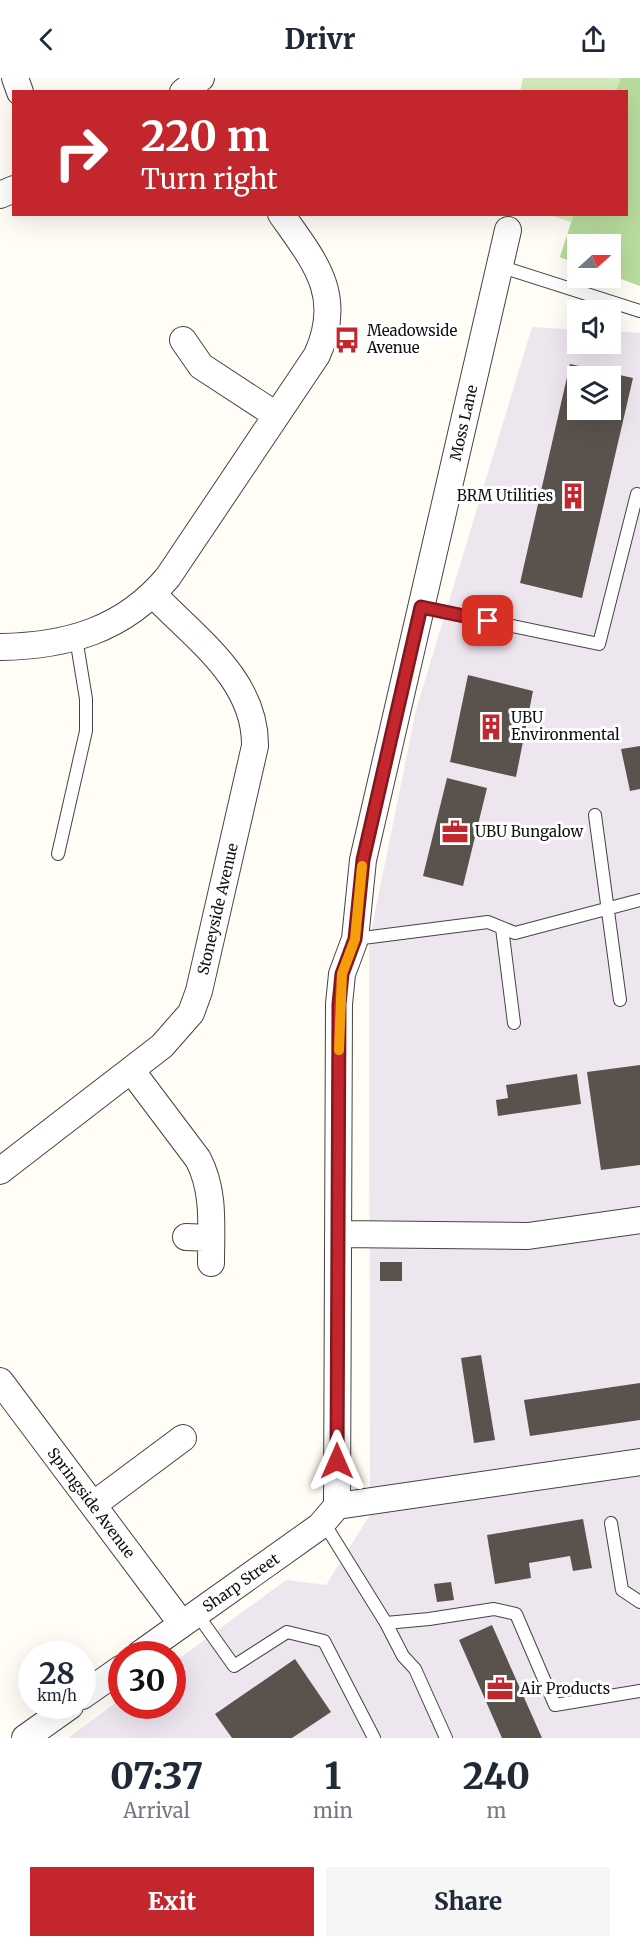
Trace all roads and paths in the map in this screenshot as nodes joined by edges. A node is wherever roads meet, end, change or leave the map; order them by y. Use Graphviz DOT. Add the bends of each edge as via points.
graph roads {
  1 [pos="282,216"];
  2 [pos="508,230"];
  3 [pos="500,266"];
  4 [pos="640,311"];
  5 [pos="183,340"];
  6 [pos="276,415"];
  7 [pos="637,494"];
  8 [pos="154,595"];
  9 [pos="421,607"];
  10 [pos="76,638"];
  11 [pos="0,647"];
  12 [pos="595,815"];
  13 [pos="58,854"];
  14 [pos="640,900"];
  15 [pos="607,908"];
  16 [pos="502,928"];
  17 [pos="355,939"];
  18 [pos="620,1000"];
  19 [pos="513,1023"];
  20 [pos="131,1070"];
  21 [pos="0,1171"];
  22 [pos="640,1220"];
  23 [pos="338,1234"];
  24 [pos="203,1246"];
  25 [pos="0,1381"];
  26 [pos="183,1438"];
  27 [pos="640,1462"];
  28 [pos="93,1506"];
  29 [pos="330,1515"];
  30 [pos="611,1523"];
  31 [pos="640,1602"];
  32 [pos="189,1619"];
  33 [pos="386,1623"];
  34 [pos="158,1641"];
  35 [pos="640,1692"];
  36 [pos="52,1719"];
  37 [pos="28,1737"];
  38 [pos="374,1738"];
  39 [pos="446,1738"];
  1 -- 6 [label="street" via="322,278 329,319 317,355"];
  2 -- 3 [label="street, Moss Lane"];
  3 -- 4 [label="lane"];
  3 -- 9 [label="street, Moss Lane"];
  5 -- 6 [label="street" via="201,366"];
  6 -- 8 [label="street"];
  7 -- 9 [label="lane" via="598,644"];
  8 -- 10 [label="street" via="135,611"];
  8 -- 20 [label="street, Stoneyside Avenue" via="244,693 252,714 255,746 191,1013 162,1046"];
  9 -- 17 [label="street, Moss Lane" via="363,860"];
  10 -- 11 [label="street" via="35,646"];
  10 -- 13 [label="lane" via="86,699 86,730"];
  12 -- 15 [label="lane"];
  14 -- 15 [label="lane"];
  15 -- 16 [label="lane" via="515,933"];
  15 -- 18 [label="lane"];
  16 -- 17 [label="lane" via="488,922"];
  16 -- 19 [label="lane"];
  17 -- 23 [label="street, Moss Lane" via="342,974 339,1004"];
  20 -- 21 [label="street, Stoneyside Avenue"];
  20 -- 24 [label="street" via="206,1174 211,1204"];
  22 -- 23 [label="street" via="528,1236"];
  23 -- 29 [label="street, Moss Lane"];
  25 -- 28 [label="street, Springside Avenue"];
  26 -- 28 [label="street"];
  27 -- 29 [label="street"];
  28 -- 32 [label="street, Springside Avenue"];
  29 -- 32 [label="street, Sharp Street"];
  29 -- 33 [label="lane"];
  30 -- 31 [label="lane" via="622,1590"];
  32 -- 34 [label="street, Sharp Street"];
  32 -- 38 [label="lane" via="234,1666 287,1632 324,1641"];
  33 -- 35 [label="lane" via="494,1609 516,1614 555,1705"];
  33 -- 39 [label="lane" via="415,1669"];
  36 -- 37 [label="street"];
}
